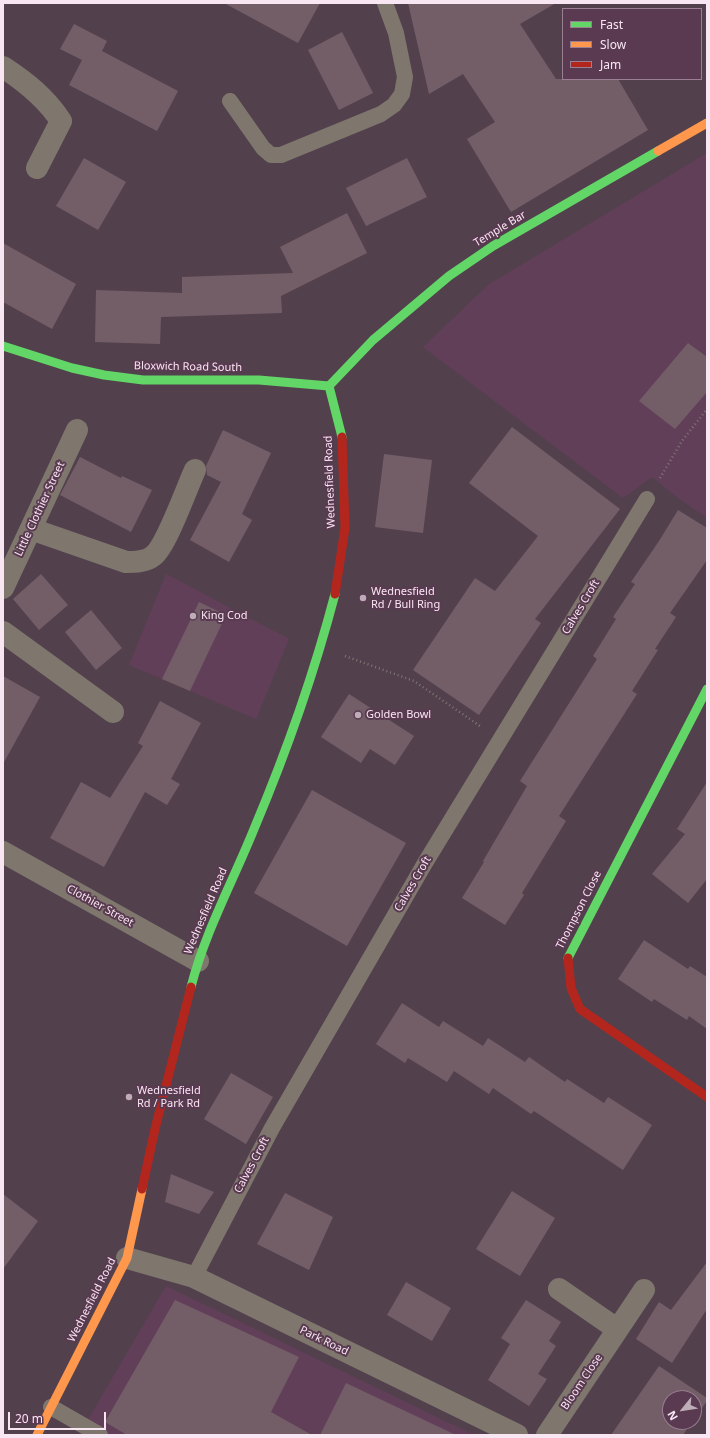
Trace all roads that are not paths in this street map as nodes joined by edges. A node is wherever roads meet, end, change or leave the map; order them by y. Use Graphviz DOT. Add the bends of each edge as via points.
graph roads {
  1 [pos="385,3"];
  2 [pos="3,67"];
  3 [pos="230,101"];
  4 [pos="707,123"];
  5 [pos="37,168"];
  6 [pos="3,346"];
  7 [pos="329,386"];
  8 [pos="78,430"];
  9 [pos="195,470"];
  10 [pos="647,499"];
  11 [pos="31,530"];
  12 [pos="3,588"];
  13 [pos="3,632"];
  14 [pos="707,689"];
  15 [pos="113,712"];
  16 [pos="3,852"];
  17 [pos="198,961"];
  18 [pos="707,1097"];
  19 [pos="127,1258"];
  20 [pos="194,1277"];
  21 [pos="559,1289"];
  22 [pos="644,1290"];
  23 [pos="617,1329"];
  24 [pos="51,1407"];
  25 [pos="37,1435"];
  26 [pos="100,1435"];
  27 [pos="517,1435"];
  28 [pos="547,1435"];
  1 -- 3 [label="lane" via="396,33 405,77 402,94 394,105 381,114 282,155 271,154 263,148"];
  2 -- 5 [label="street" via="30,86 51,106 61,121"];
  4 -- 7 [label="main road, Temple Bar" via="493,246 449,276 373,340"];
  6 -- 7 [label="main road, Bloxwich Road South" via="72,368 143,380 259,380"];
  7 -- 17 [label="main road, Wednesfield Road" via="342,439 345,528 335,596 298,715 255,828"];
  8 -- 11 [label="street, Little Clothier Street"];
  9 -- 11 [label="street" via="163,545 154,556 146,560 126,562"];
  10 -- 20 [label="lane, Calves Croft" via="421,870 272,1128"];
  11 -- 12 [label="street, Little Clothier Street"];
  13 -- 15 [label="street"];
  14 -- 18 [label="main road, Thompson Close" via="568,957 571,988 580,1009"];
  16 -- 17 [label="street, Clothier Street"];
  17 -- 19 [label="main road, Wednesfield Road" via="155,1129"];
  19 -- 20 [label="street, Park Road"];
  19 -- 24 [label="main road, Wednesfield Road"];
  20 -- 27 [label="street, Park Road"];
  21 -- 23 [label="street"];
  22 -- 23 [label="street, Bloom Close"];
  23 -- 28 [label="street, Bloom Close"];
  24 -- 25 [label="main road, Wednesfield Road"];
  24 -- 26 [label="lane"];
}
